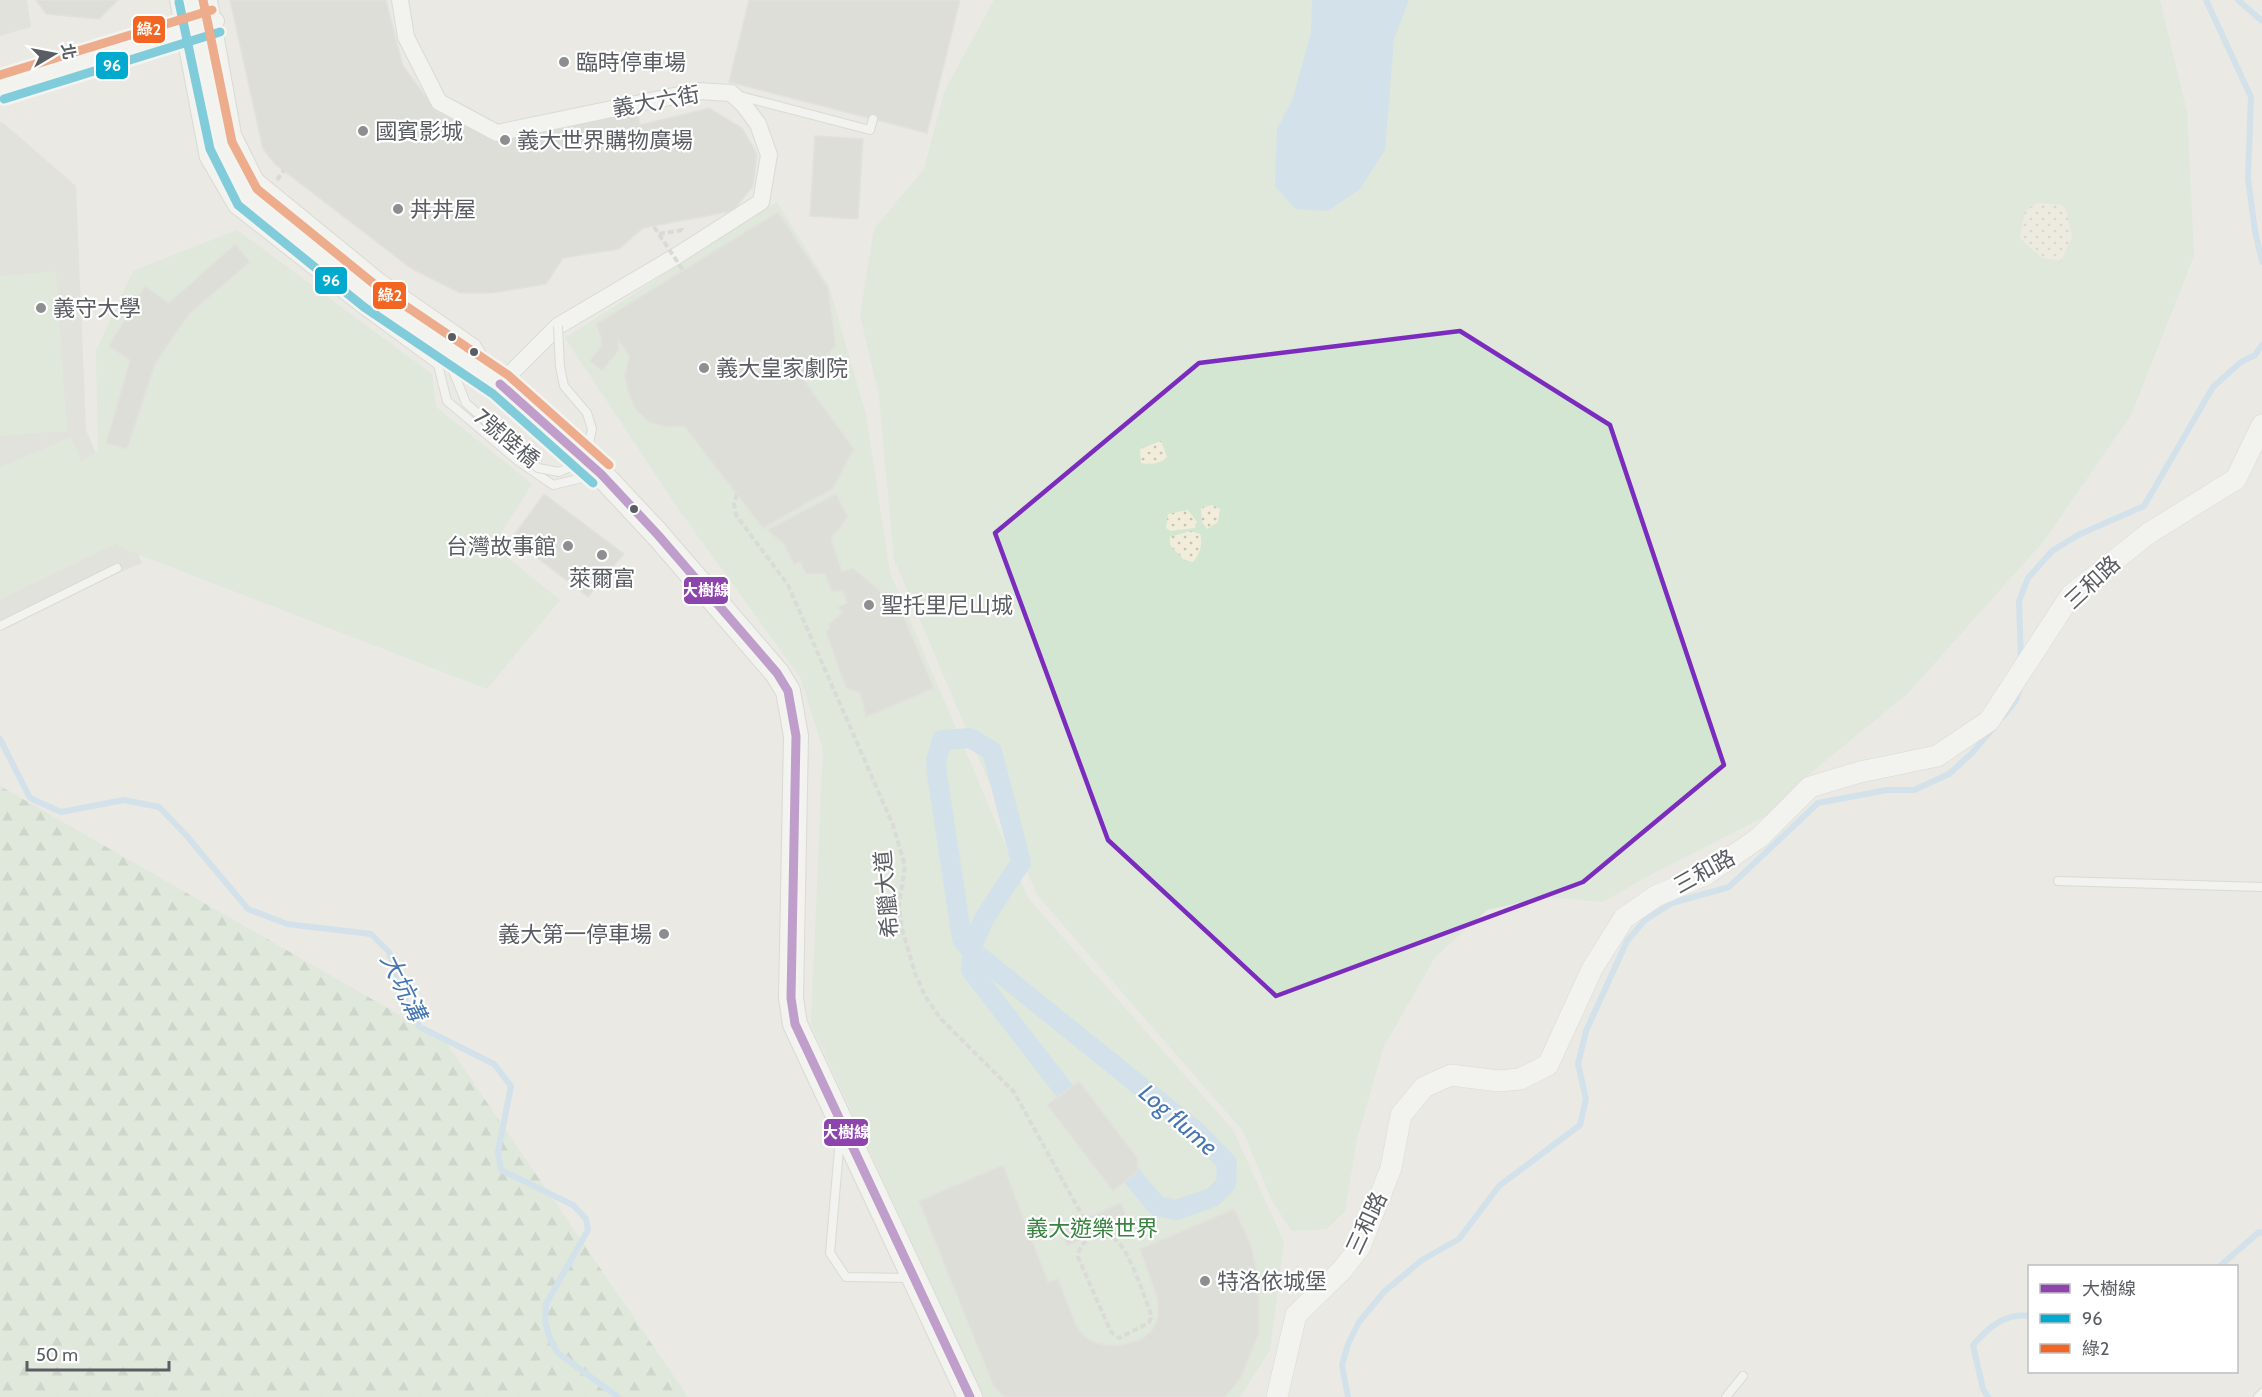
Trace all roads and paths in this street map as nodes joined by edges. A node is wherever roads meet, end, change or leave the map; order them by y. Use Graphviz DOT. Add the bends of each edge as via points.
graph roads {
  1 [pos="174,0"];
  2 [pos="191,0"];
  3 [pos="213,0"];
  4 [pos="400,0"];
  5 [pos="197,27"];
  6 [pos="0,88"];
  7 [pos="731,93"];
  8 [pos="873,119"];
  9 [pos="654,227"];
  10 [pos="684,270"];
  11 [pos="558,326"];
  12 [pos="443,348"];
  13 [pos="500,384"];
  14 [pos="2262,425"];
  15 [pos="601,474"];
  16 [pos="737,494"];
  17 [pos="117,568"];
  18 [pos="0,626"];
  19 [pos="2058,881"];
  20 [pos="2262,887"];
  21 [pos="846,1120"];
  22 [pos="1095,1237"];
  23 [pos="914,1278"];
  24 [pos="1743,1376"];
  25 [pos="2262,1393"];
  26 [pos="970,1397"];
  27 [pos="1277,1397"];
  28 [pos="1726,1397"];
  29 [pos="2258,1397"];
  1 -- 5 [label="lane"];
  2 -- 5 [label="main road"];
  3 -- 5 [label="lane"];
  4 -- 7 [label="street, 義大六街" via="406,36 439,102 498,132 698,91"];
  5 -- 6 [label="street"];
  5 -- 12 [label="main road" via="221,146 247,197 372,298"];
  5 -- 13 [label="lane" via="237,134 259,178 380,277 476,344"];
  5 -- 15 [label="lane" via="204,158 233,208 438,365 447,401 518,461 554,485"];
  7 -- 8 [label="lane" via="870,130"];
  7 -- 11 [label="street, 義大六街" via="758,124 769,155 761,202"];
  9 -- 10 [label="path, bridge"];
  11 -- 12 [label="lane, 7號陸橋, bridge" via="564,386 587,413 592,429 588,448 570,467 559,472 538,468 466,403"];
  11 -- 13 [label="street, 義大六街"];
  12 -- 13 [label="main road"];
  13 -- 15 [label="main road"];
  14 -- 27 [label="street, 三和路" via="2236,479 2149,533 2071,595 1989,721 1937,756 1810,787 1760,837 1707,874 1656,896 1624,918 1592,969 1548,1065 1520,1079 1498,1081 1451,1075 1424,1087 1401,1115 1392,1168 1360,1247 1296,1315"];
  15 -- 21 [label="main road" via="770,664 788,691 796,736 792,998 795,1024"];
  16 -- 22 [label="path, 希臘大道" via="736,515 788,585 893,825 904,866 899,906 902,929 925,996 941,1019 1014,1092"];
  17 -- 18 [label="lane"];
  19 -- 20 [label="lane"];
  21 -- 23 [label="main road"];
  21 -- 23 [label="lane" via="830,1253 846,1277"];
  22 -- 22 [label="path" via="1104,1236 1119,1243 1152,1315 1149,1323 1119,1338 1111,1332 1078,1257 1080,1247"];
  23 -- 26 [label="main road"];
  24 -- 28 [label="lane"];
  25 -- 29 [label="lane"];
}
